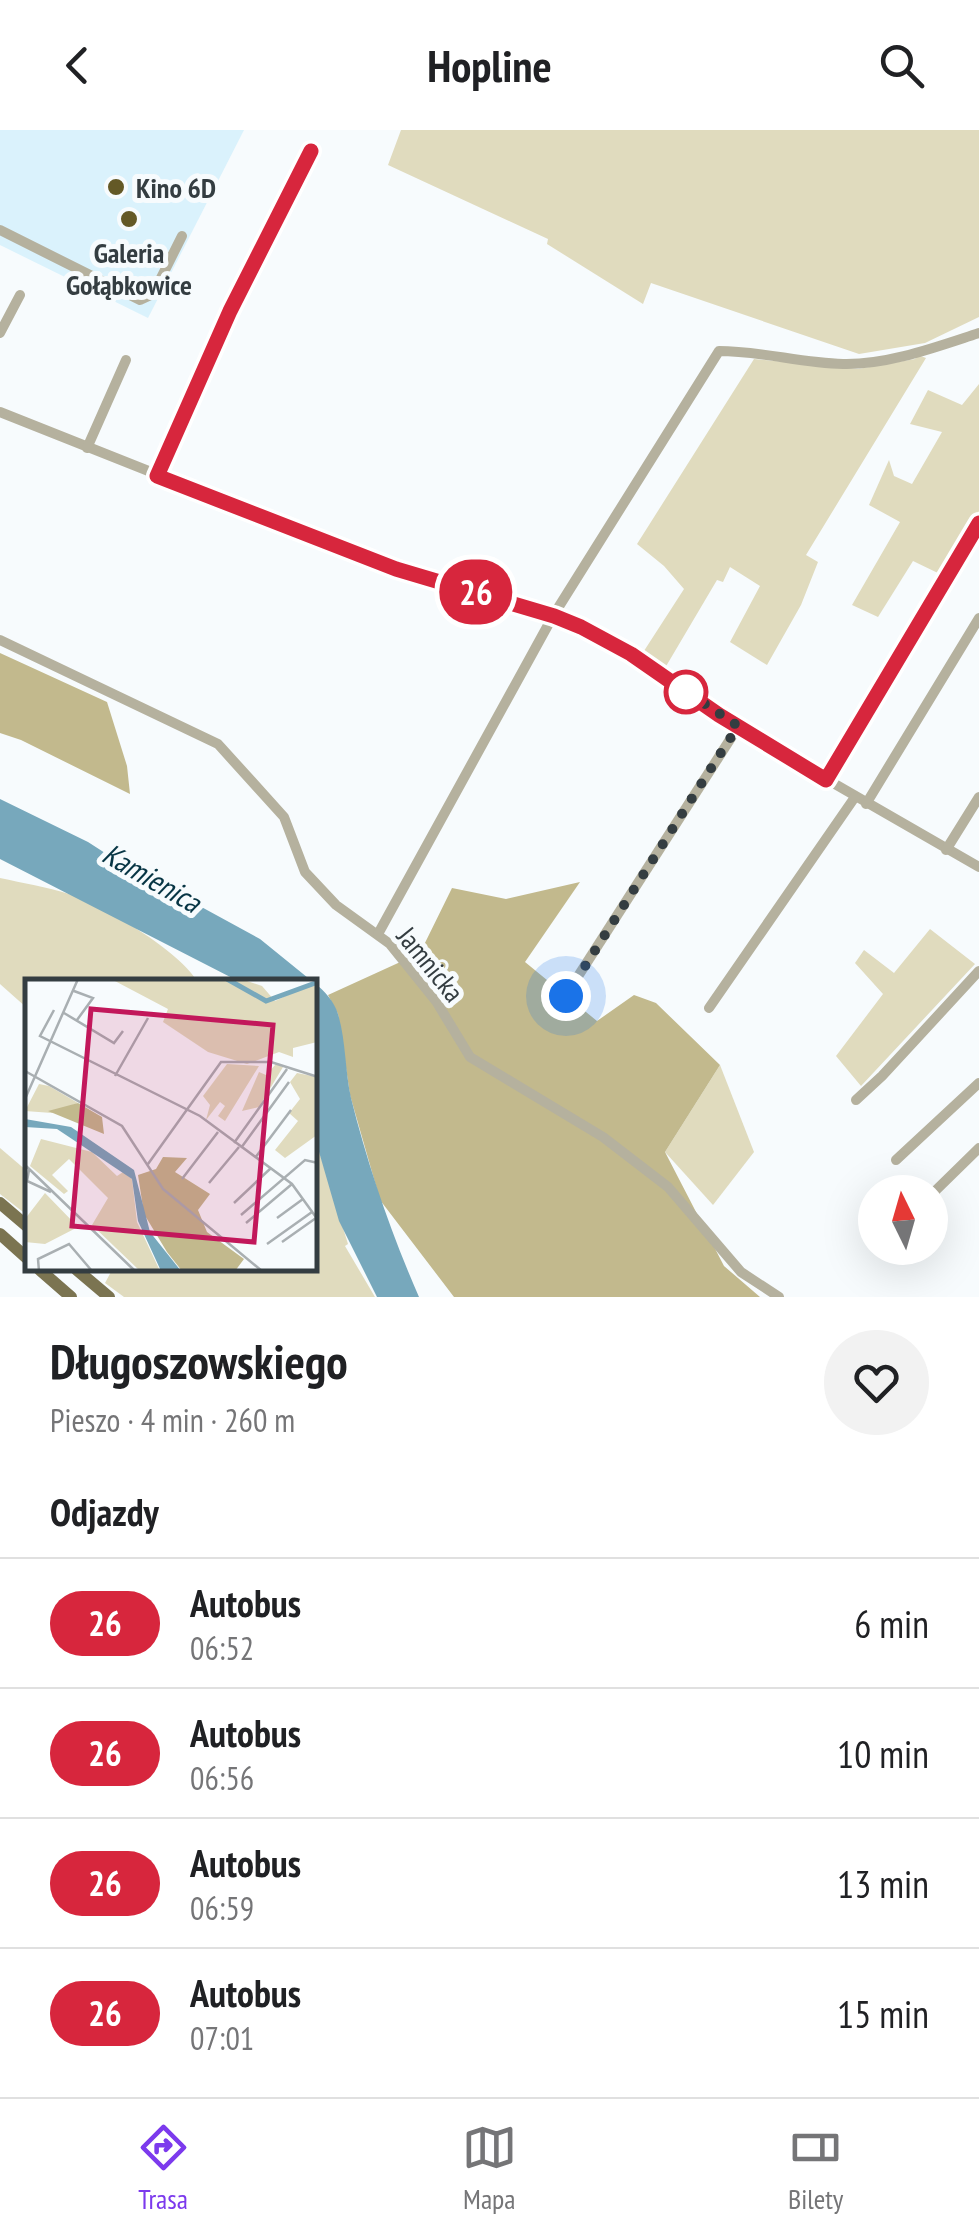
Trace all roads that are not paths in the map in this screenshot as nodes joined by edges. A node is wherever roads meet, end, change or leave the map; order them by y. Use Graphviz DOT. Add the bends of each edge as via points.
graph roads {
  1 [pos="311,151"];
  2 [pos="0,230"];
  3 [pos="182,236"];
  4 [pos="20,296"];
  5 [pos="979,333"];
  6 [pos="0,334"];
  7 [pos="126,360"];
  8 [pos="0,412"];
  9 [pos="87,448"];
  10 [pos="157,476"];
  11 [pos="979,523"];
  12 [pos="554,616"];
  13 [pos="979,618"];
  14 [pos="0,640"];
  15 [pos="738,726"];
  16 [pos="826,780"];
  17 [pos="979,796"];
  18 [pos="861,800"];
  19 [pos="946,850"];
  20 [pos="979,867"];
  21 [pos="378,934"];
  22 [pos="979,971"];
  23 [pos="566,996"];
  24 [pos="709,1008"];
  25 [pos="979,1083"];
  26 [pos="856,1100"];
  27 [pos="979,1148"];
  28 [pos="896,1160"];
  29 [pos="948,1178"];
  30 [pos="0,1203"];
  31 [pos="25,1224"];
  32 [pos="0,1234"];
  33 [pos="25,1255"];
  34 [pos="42,1272"];
  35 [pos="91,1292"];
  36 [pos="71,1297"];
  37 [pos="109,1297"];
  38 [pos="779,1297"];
  1 -- 10 [label="street"];
  2 -- 3 [label="street" via="140,300 153,294"];
  4 -- 6 [label="street"];
  5 -- 12 [label="street" via="846,364 719,351"];
  7 -- 9 [label="street"];
  8 -- 9 [label="street"];
  9 -- 10 [label="street"];
  10 -- 12 [label="street" via="396,569"];
  11 -- 16 [label="street"];
  12 -- 15 [label="street" via="631,654"];
  12 -- 21 [label="street"];
  13 -- 18 [label="street"];
  14 -- 21 [label="street, Jamnicka" via="218,744 284,817 305,872 336,906"];
  15 -- 16 [label="street"];
  15 -- 23 [label="street"];
  16 -- 18 [label="street"];
  17 -- 19 [label="street"];
  18 -- 19 [label="street"];
  18 -- 24 [label="street"];
  19 -- 20 [label="street"];
  21 -- 38 [label="street, Jamnicka" via="436,1001 470,1057 604,1136 668,1187 741,1272"];
  22 -- 26 [label="street"];
  25 -- 28 [label="street"];
  27 -- 29 [label="street"];
  30 -- 31 [label="main road"];
  32 -- 33 [label="main road"];
  34 -- 36 [label="main road"];
  35 -- 37 [label="main road"];
}
